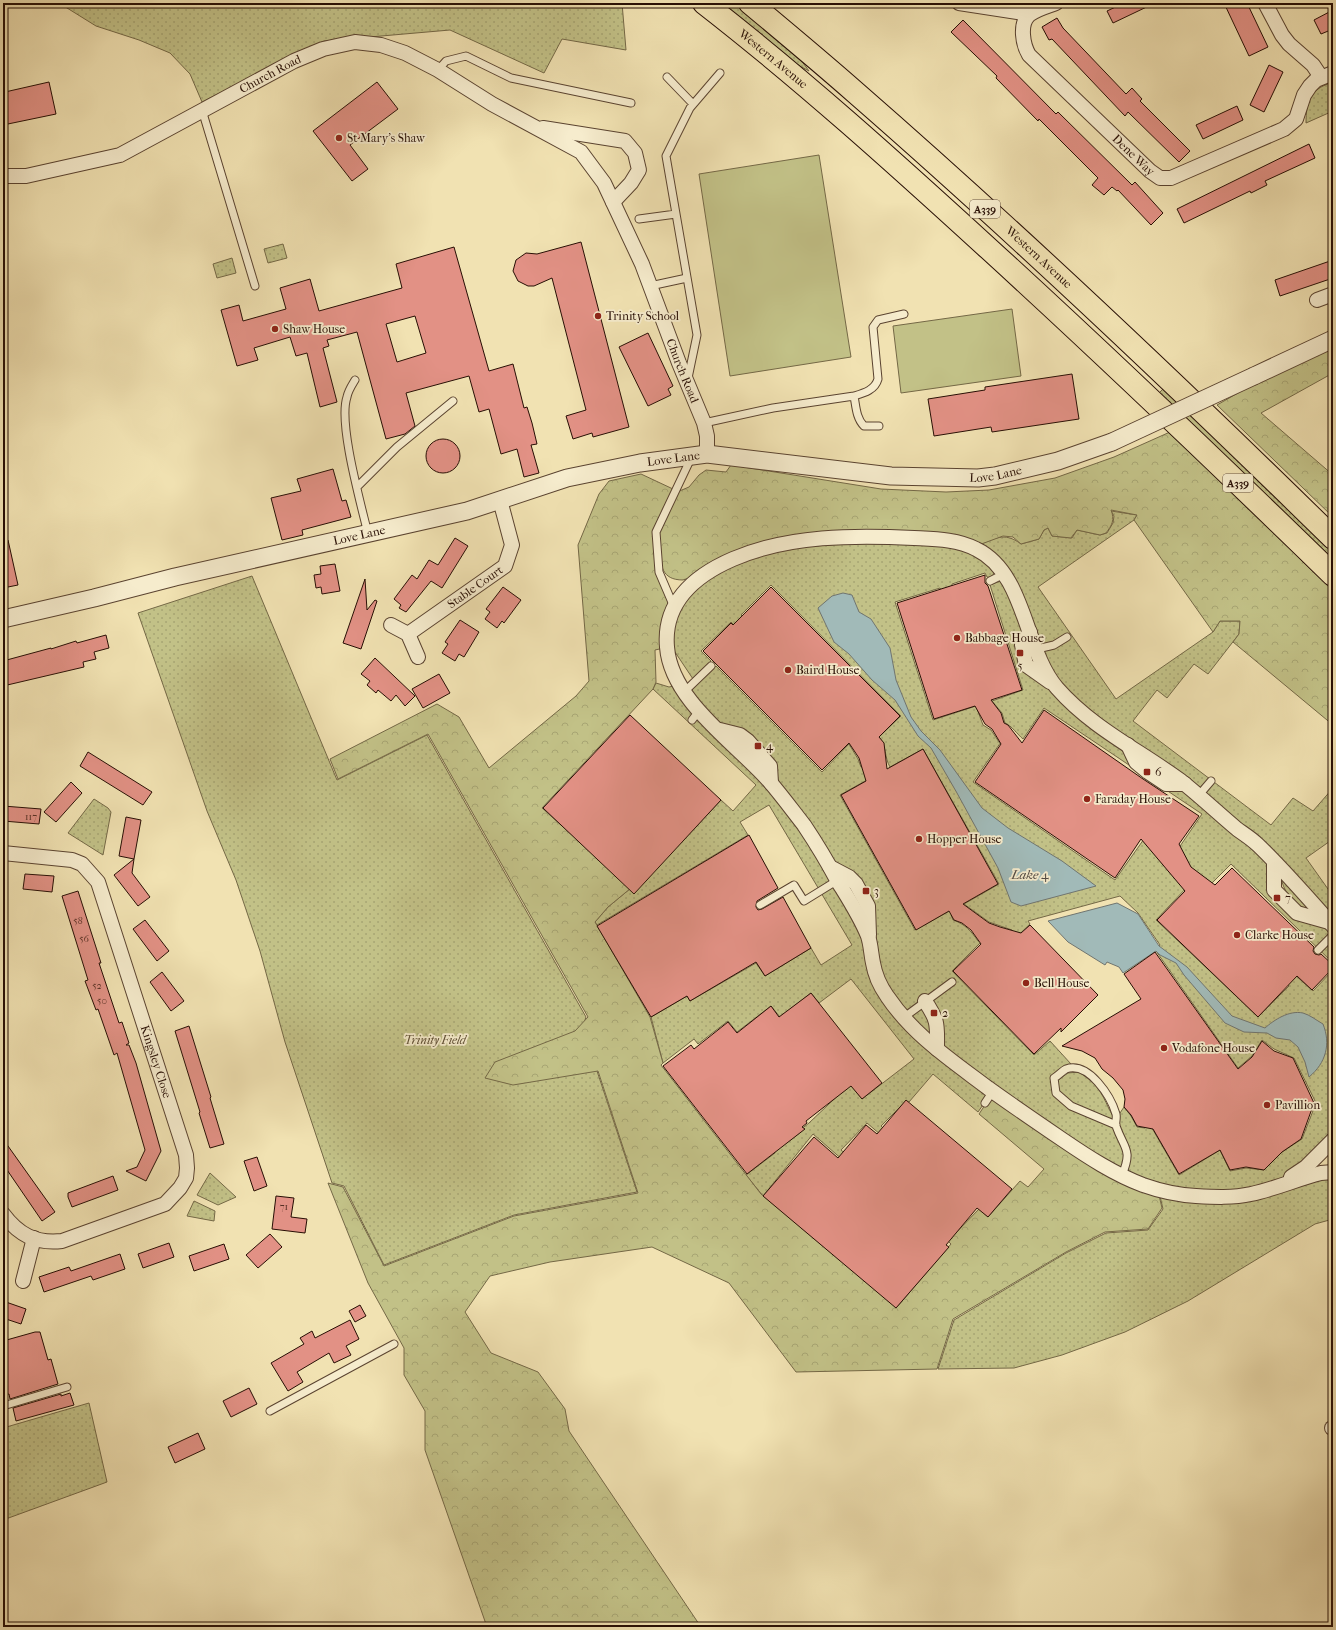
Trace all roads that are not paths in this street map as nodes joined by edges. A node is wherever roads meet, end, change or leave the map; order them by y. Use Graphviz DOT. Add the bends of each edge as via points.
graph roads {
  1 [pos="704,3"];
  2 [pos="750,3"];
  3 [pos="959,3"];
  4 [pos="1056,3"];
  5 [pos="1265,3"];
  6 [pos="1030,14"];
  7 [pos="438,70"];
  8 [pos="720,73"];
  9 [pos="1327,75"];
  10 [pos="667,77"];
  11 [pos="631,104"];
  12 [pos="693,104"];
  13 [pos="202,110"];
  14 [pos="533,126"];
  15 [pos="3,176"];
  16 [pos="613,202"];
  17 [pos="676,214"];
  18 [pos="639,219"];
  19 [pos="687,278"];
  20 [pos="254,286"];
  21 [pos="650,286"];
  22 [pos="1333,294"];
  23 [pos="1317,300"];
  24 [pos="904,314"];
  25 [pos="1333,339"];
  26 [pos="355,380"];
  27 [pos="687,382"];
  28 [pos="854,396"];
  29 [pos="453,401"];
  30 [pos="704,423"];
  31 [pos="879,426"];
  32 [pos="700,455"];
  33 [pos="357,487"];
  34 [pos="500,500"];
  35 [pos="368,534"];
  36 [pos="1333,538"];
  37 [pos="1004,574"];
  38 [pos="1333,576"];
  39 [pos="990,581"];
  40 [pos="674,607"];
  41 [pos="3,619"];
  42 [pos="391,625"];
  43 [pos="1030,632"];
  44 [pos="408,634"];
  45 [pos="1067,637"];
  46 [pos="1036,649"];
  47 [pos="418,657"];
  48 [pos="711,666"];
  49 [pos="1054,684"];
  50 [pos="683,692"];
  51 [pos="1211,781"];
  52 [pos="1199,795"];
  53 [pos="3,853"];
  54 [pos="1274,863"];
  55 [pos="830,867"];
  56 [pos="838,880"];
  57 [pos="760,905"];
  58 [pos="1331,924"];
  59 [pos="1333,935"];
  60 [pos="868,937"];
  61 [pos="1318,950"];
  62 [pos="952,982"];
  63 [pos="925,1002"];
  64 [pos="899,1015"];
  65 [pos="937,1049"];
  66 [pos="1116,1125"];
  67 [pos="1333,1140"];
  68 [pos="1333,1172"];
  69 [pos="1122,1175"];
  70 [pos="1272,1188"];
  71 [pos="3,1214"];
  72 [pos="34,1238"];
  73 [pos="22,1282"];
  74 [pos="394,1344"];
  75 [pos="67,1387"];
  76 [pos="3,1406"];
  77 [pos="270,1411"];
  1 -- 38 [label="highway, Western Avenue / A339" via="838,114 940,204 1143,391"];
  2 -- 36 [label="highway, Western Avenue / A339" via="857,93 1006,227 1214,422"];
  3 -- 6 [label="street"];
  4 -- 6 [label="street"];
  5 -- 9 [label="street" via="1282,35"];
  6 -- 9 [label="street, Dene Way" via="1024,25 1023,37 1029,55 1160,178 1171,178 1284,129 1296,119 1307,90 1316,80"];
  7 -- 11 [label="lane" via="446,61 466,56 511,78"];
  7 -- 13 [label="street, Church Road" via="405,53 381,45 356,42 323,49 294,61"];
  7 -- 14 [label="street, Church Road"];
  8 -- 12 [label="lane"];
  10 -- 12 [label="lane"];
  12 -- 17 [label="lane" via="666,156"];
  13 -- 15 [label="street, Church Road" via="120,155 26,176"];
  13 -- 20 [label="lane"];
  14 -- 16 [label="street, Church Road" via="581,152 604,183"];
  14 -- 16 [label="street, Church Road" via="624,140 635,152 639,170"];
  16 -- 21 [label="street, Church Road"];
  17 -- 18 [label="lane"];
  17 -- 19 [label="lane"];
  19 -- 21 [label="lane"];
  19 -- 27 [label="lane" via="697,335"];
  21 -- 27 [label="street, Church Road"];
  22 -- 23 [label="street"];
  24 -- 28 [label="lane" via="887,317 875,323 873,334 876,384 866,392"];
  25 -- 32 [label="street, Love Lane, bridge" via="1112,442 1058,461 995,476 891,476"];
  26 -- 33 [label="lane" via="346,397 344,412"];
  27 -- 30 [label="street, Church Road"];
  28 -- 30 [label="lane" via="773,408"];
  28 -- 31 [label="lane" via="861,423 864,426"];
  29 -- 33 [label="lane" via="397,447"];
  30 -- 32 [label="street, Church Road" via="707,436"];
  32 -- 34 [label="street, Love Lane" via="640,463 567,478"];
  32 -- 40 [label="lane" via="656,532 659,572"];
  33 -- 35 [label="lane"];
  34 -- 35 [label="street, Love Lane" via="467,511"];
  34 -- 44 [label="street, Stable Court" via="512,544 505,566"];
  35 -- 41 [label="street, Love Lane" via="175,576"];
  37 -- 39 [label="lane"];
  37 -- 40 [label="street" via="993,560 974,547 948,541 854,538 800,541 759,549 721,564 697,578"];
  37 -- 43 [label="street" via="1019,600"];
  40 -- 50 [label="street" via="667,648 674,675"];
  42 -- 44 [label="street"];
  43 -- 46 [label="street"];
  43 -- 49 [label="street" via="1022,645 1026,665"];
  44 -- 47 [label="street"];
  45 -- 46 [label="lane" via="1054,645"];
  46 -- 49 [label="street"];
  48 -- 50 [label="lane"];
  49 -- 52 [label="street" via="1081,712"];
  50 -- 55 [label="street" via="696,716 718,730 771,783 804,825"];
  51 -- 52 [label="lane"];
  52 -- 54 [label="street" via="1256,843"];
  53 -- 72 [label="street, Kingsley Close" via="72,860 82,864 98,882 185,1151 186,1162 186,1178 165,1204 62,1241"];
  54 -- 58 [label="street"];
  54 -- 58 [label="street" via="1274,890 1297,913"];
  55 -- 56 [label="street"];
  55 -- 60 [label="street" via="849,877 856,884 868,906"];
  56 -- 57 [label="lane" via="804,901 794,885"];
  56 -- 60 [label="street"];
  59 -- 61 [label="lane"];
  60 -- 64 [label="street" via="877,979"];
  62 -- 63 [label="lane"];
  63 -- 64 [label="lane"];
  63 -- 65 [label="street" via="937,1024"];
  64 -- 65 [label="street"];
  65 -- 69 [label="street" via="989,1097 1028,1117"];
  66 -- 66 [label="lane" via="1070,1106 1056,1093 1054,1078 1067,1069 1080,1068 1094,1077 1107,1094 1117,1116"];
  66 -- 69 [label="lane" via="1126,1146 1128,1161"];
  67 -- 70 [label="street" via="1306,1167"];
  68 -- 70 [label="street" via="1305,1177"];
  69 -- 70 [label="street" via="1158,1190 1194,1196 1234,1196"];
  71 -- 72 [label="street, Kingsley Close" via="22,1234"];
  72 -- 73 [label="street"];
  74 -- 77 [label="lane"];
  75 -- 76 [label="lane"];
}
